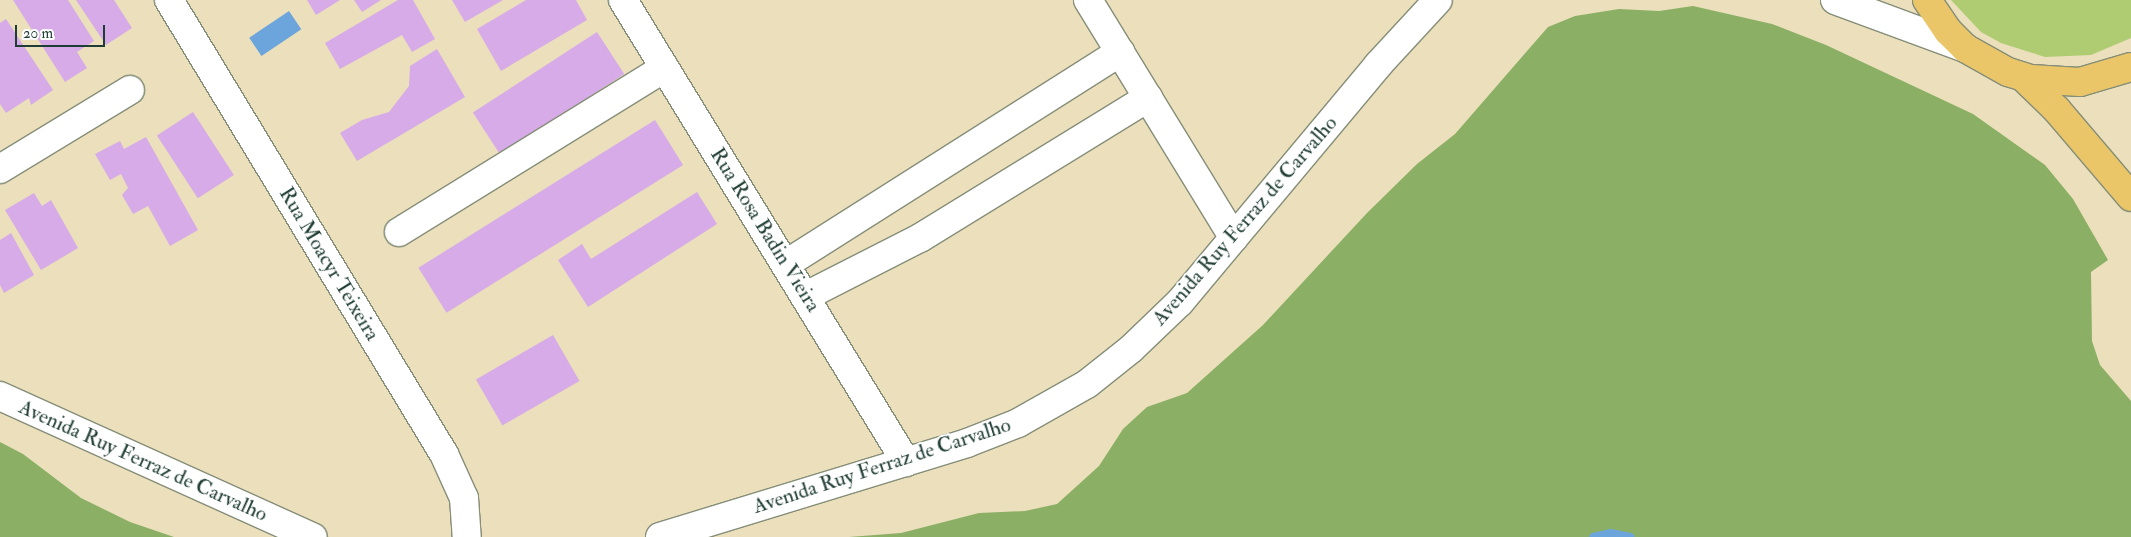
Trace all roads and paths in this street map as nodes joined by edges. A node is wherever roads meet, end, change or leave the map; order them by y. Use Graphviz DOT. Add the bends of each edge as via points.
graph roads {
  1 [pos="169,0"];
  2 [pos="622,0"];
  3 [pos="1088,0"];
  4 [pos="1438,0"];
  5 [pos="1835,0"];
  6 [pos="1926,0"];
  7 [pos="1965,48"];
  8 [pos="1120,52"];
  9 [pos="2131,67"];
  10 [pos="665,68"];
  11 [pos="2023,76"];
  12 [pos="130,90"];
  13 [pos="1148,98"];
  14 [pos="0,169"];
  15 [pos="2131,197"];
  16 [pos="398,232"];
  17 [pos="1234,238"];
  18 [pos="786,264"];
  19 [pos="806,296"];
  20 [pos="0,396"];
  21 [pos="906,462"];
  22 [pos="312,537"];
  23 [pos="467,537"];
  24 [pos="660,537"];
  1 -- 23 [label="street, Rua Moacyr Teixeira" via="444,454 464,498"];
  2 -- 10 [label="street, Rua Rosa Badin Vieira"];
  3 -- 8 [label="street"];
  4 -- 17 [label="street, Avenida Ruy Ferraz de Carvalho" via="1378,65"];
  5 -- 7 [label="street"];
  6 -- 7 [label="main road"];
  7 -- 11 [label="main road" via="1986,62"];
  8 -- 13 [label="street"];
  8 -- 18 [label="street"];
  9 -- 11 [label="main road" via="2080,82"];
  10 -- 16 [label="street"];
  10 -- 18 [label="street, Rua Rosa Badin Vieira"];
  11 -- 15 [label="main road" via="2057,110"];
  12 -- 14 [label="street"];
  13 -- 17 [label="street"];
  13 -- 19 [label="street" via="920,238"];
  17 -- 21 [label="street, Avenida Ruy Ferraz de Carvalho" via="1180,302 1131,349 1087,384 1018,423"];
  18 -- 19 [label="street, Rua Rosa Badin Vieira"];
  19 -- 21 [label="street, Rua Rosa Badin Vieira"];
  20 -- 22 [label="street, Avenida Ruy Ferraz de Carvalho"];
  21 -- 24 [label="street, Avenida Ruy Ferraz de Carvalho"];
}
